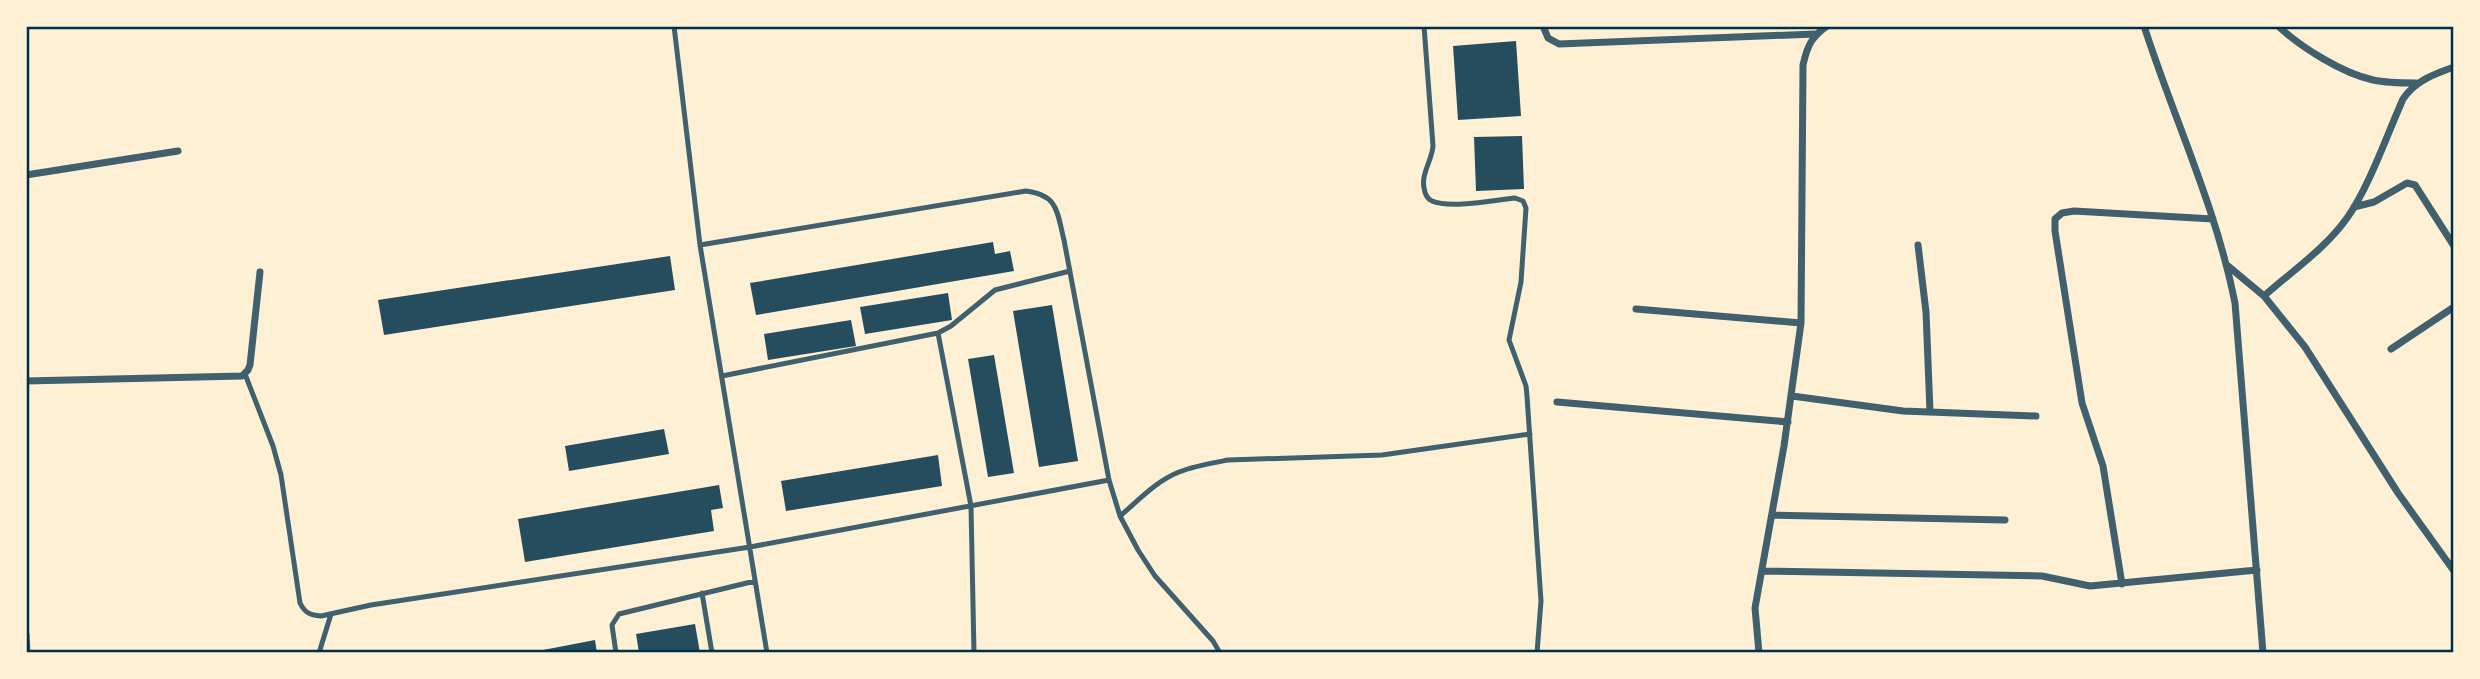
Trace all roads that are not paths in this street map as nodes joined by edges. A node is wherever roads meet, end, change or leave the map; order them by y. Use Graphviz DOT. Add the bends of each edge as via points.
graph roads {
  1 [pos="674,26"];
  2 [pos="1424,26"];
  3 [pos="1543,26"];
  4 [pos="1826,26"];
  5 [pos="2144,26"];
  6 [pos="2278,26"];
  7 [pos="1815,34"];
  8 [pos="2454,67"];
  9 [pos="2417,83"];
  10 [pos="177,151"];
  11 [pos="26,175"];
  12 [pos="2354,207"];
  13 [pos="2213,219"];
  14 [pos="700,245"];
  15 [pos="1918,245"];
  16 [pos="2454,246"];
  17 [pos="2228,266"];
  18 [pos="1070,271"];
  19 [pos="260,272"];
  20 [pos="2264,296"];
  21 [pos="2454,307"];
  22 [pos="1636,309"];
  23 [pos="1801,323"];
  24 [pos="938,333"];
  25 [pos="2392,349"];
  26 [pos="245,374"];
  27 [pos="722,376"];
  28 [pos="26,381"];
  29 [pos="1792,396"];
  30 [pos="1557,402"];
  31 [pos="1930,412"];
  32 [pos="2036,416"];
  33 [pos="1788,422"];
  34 [pos="1530,434"];
  35 [pos="1109,480"];
  36 [pos="971,506"];
  37 [pos="1772,515"];
  38 [pos="1119,516"];
  39 [pos="2005,520"];
  40 [pos="750,547"];
  41 [pos="2257,570"];
  42 [pos="1762,571"];
  43 [pos="2454,571"];
  44 [pos="755,581"];
  45 [pos="2122,584"];
  46 [pos="702,593"];
  47 [pos="331,614"];
  48 [pos="26,635"];
  49 [pos="27,653"];
  50 [pos="319,653"];
  51 [pos="616,653"];
  52 [pos="712,653"];
  53 [pos="767,653"];
  54 [pos="974,653"];
  55 [pos="1220,653"];
  56 [pos="1537,653"];
  57 [pos="1759,653"];
  58 [pos="2263,653"];
  1 -- 14 [label="lane"];
  2 -- 34 [label="lane" via="1433,146 1424,180 1426,196 1441,203 1515,198 1525,204 1521,282 1509,340 1526,386"];
  3 -- 7 [label="street" via="1548,38 1559,44"];
  4 -- 7 [label="street"];
  5 -- 13 [label="street"];
  6 -- 9 [label="street" via="2358,76"];
  7 -- 23 [label="street" via="1803,65"];
  8 -- 9 [label="street"];
  9 -- 12 [label="street" via="2403,99"];
  10 -- 11 [label="street"];
  12 -- 16 [label="street" via="2413,183"];
  12 -- 20 [label="street" via="2337,230"];
  13 -- 17 [label="street"];
  13 -- 45 [label="street" via="2074,211 2056,219 2082,403 2103,466"];
  14 -- 18 [label="lane" via="1026,191 1047,196 1054,203"];
  14 -- 27 [label="lane"];
  15 -- 31 [label="street"];
  17 -- 20 [label="street"];
  17 -- 41 [label="street"];
  18 -- 24 [label="lane" via="995,290"];
  18 -- 35 [label="lane"];
  19 -- 26 [label="street" via="250,365"];
  20 -- 43 [label="street" via="2305,347"];
  21 -- 25 [label="street"];
  22 -- 23 [label="street"];
  23 -- 29 [label="street"];
  24 -- 27 [label="lane"];
  24 -- 36 [label="lane"];
  26 -- 28 [label="street"];
  26 -- 47 [label="lane" via="281,475 300,603 307,613"];
  27 -- 40 [label="lane"];
  29 -- 31 [label="street"];
  29 -- 33 [label="street"];
  30 -- 33 [label="street"];
  31 -- 32 [label="street"];
  33 -- 37 [label="street"];
  34 -- 38 [label="lane" via="1382,455 1228,460 1180,471"];
  34 -- 56 [label="lane" via="1541,601"];
  35 -- 36 [label="lane"];
  35 -- 38 [label="lane"];
  36 -- 40 [label="lane"];
  36 -- 54 [label="lane"];
  37 -- 39 [label="street"];
  37 -- 42 [label="street"];
  38 -- 55 [label="lane" via="1155,576"];
  40 -- 44 [label="lane"];
  40 -- 47 [label="lane"];
  41 -- 45 [label="street"];
  41 -- 58 [label="street"];
  42 -- 45 [label="street" via="2042,576 2090,586"];
  42 -- 57 [label="street" via="1755,608"];
  44 -- 46 [label="lane"];
  44 -- 53 [label="lane"];
  46 -- 51 [label="lane" via="619,614 612,625"];
  46 -- 52 [label="lane"];
  47 -- 50 [label="lane"];
  48 -- 49 [label="street"];
}
